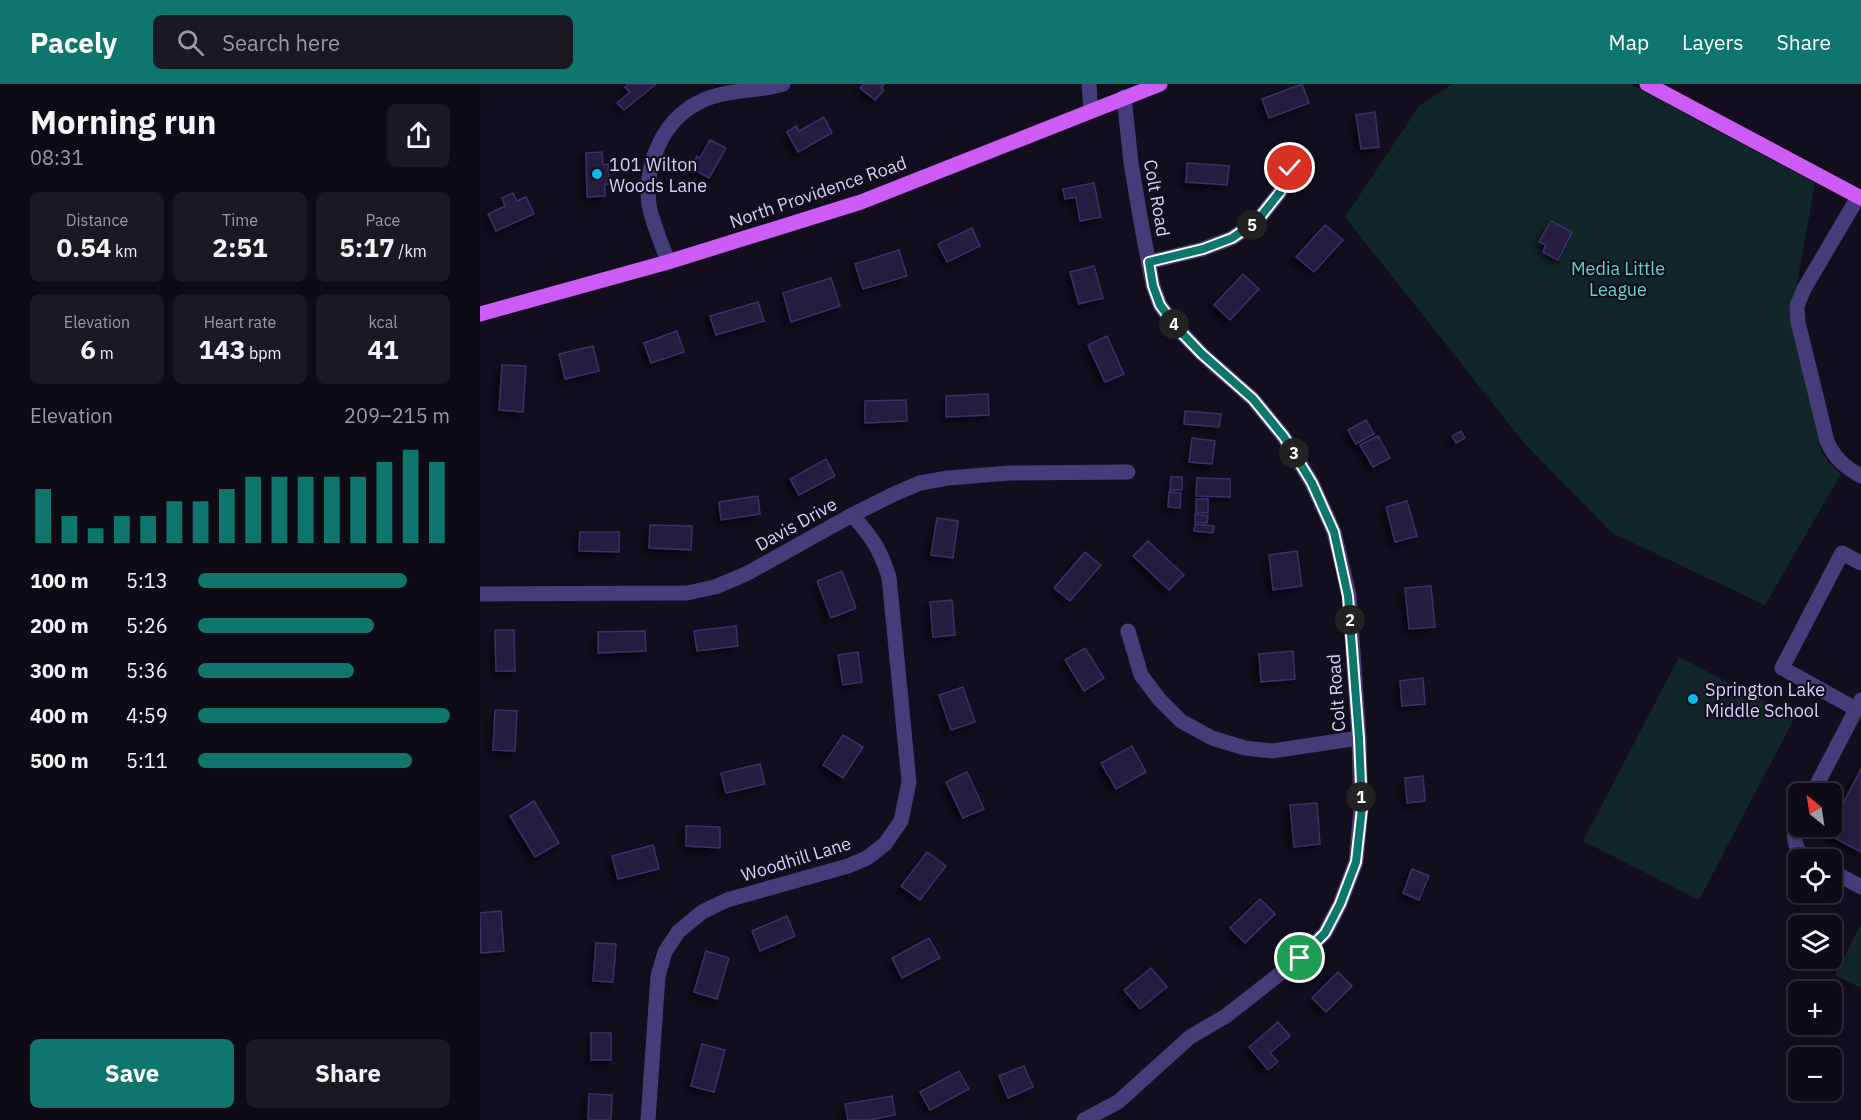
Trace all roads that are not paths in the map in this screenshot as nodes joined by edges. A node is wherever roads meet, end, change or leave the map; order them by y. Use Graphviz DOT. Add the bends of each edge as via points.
graph roads {
  1 [pos="783,84"];
  2 [pos="1089,84"];
  3 [pos="1160,84"];
  4 [pos="1647,84"];
  5 [pos="1124,98"];
  6 [pos="1091,111"];
  7 [pos="1290,168"];
  8 [pos="1859,198"];
  9 [pos="668,262"];
  10 [pos="1149,262"];
  11 [pos="480,314"];
  12 [pos="1128,472"];
  13 [pos="1861,476"];
  14 [pos="852,515"];
  15 [pos="1861,563"];
  16 [pos="480,594"];
  17 [pos="1128,631"];
  18 [pos="1858,704"];
  19 [pos="1359,738"];
  20 [pos="1818,783"];
  21 [pos="1842,877"];
  22 [pos="1861,887"];
  23 [pos="648,1120"];
  24 [pos="1084,1120"];
  1 -- 9 [label="street" via="705,99 681,113 660,139 650,169 649,206"];
  2 -- 6 [label="street"];
  3 -- 5 [label="main road, North Providence Road"];
  4 -- 8 [label="main road"];
  5 -- 6 [label="main road, North Providence Road"];
  5 -- 10 [label="street, Colt Road"];
  6 -- 9 [label="main road, North Providence Road" via="861,202"];
  7 -- 10 [label="street" via="1280,192 1257,221 1232,238"];
  8 -- 13 [label="street" via="1804,289 1797,306 1797,322 1827,441 1842,464"];
  9 -- 11 [label="main road, North Providence Road"];
  10 -- 19 [label="street, Colt Road" via="1160,305 1202,354 1253,399 1284,437 1312,483 1334,532 1348,596"];
  12 -- 14 [label="street, Davis Drive" via="948,478 920,483"];
  14 -- 16 [label="street, Davis Drive" via="746,574 706,589 651,594"];
  14 -- 23 [label="street, Woodhill Lane" via="872,537 889,577 909,782 901,820 885,844 867,858 727,900 702,912 678,932 665,952 658,976"];
  15 -- 18 [label="street" via="1842,553 1782,668"];
  17 -- 19 [label="street" via="1141,675 1181,721 1212,738 1272,751"];
  18 -- 20 [label="street"];
  19 -- 24 [label="street, Colt Road" via="1362,808 1356,862 1325,933 1300,958 1226,1016 1190,1036 1118,1102"];
  21 -- 22 [label="street"];
}
